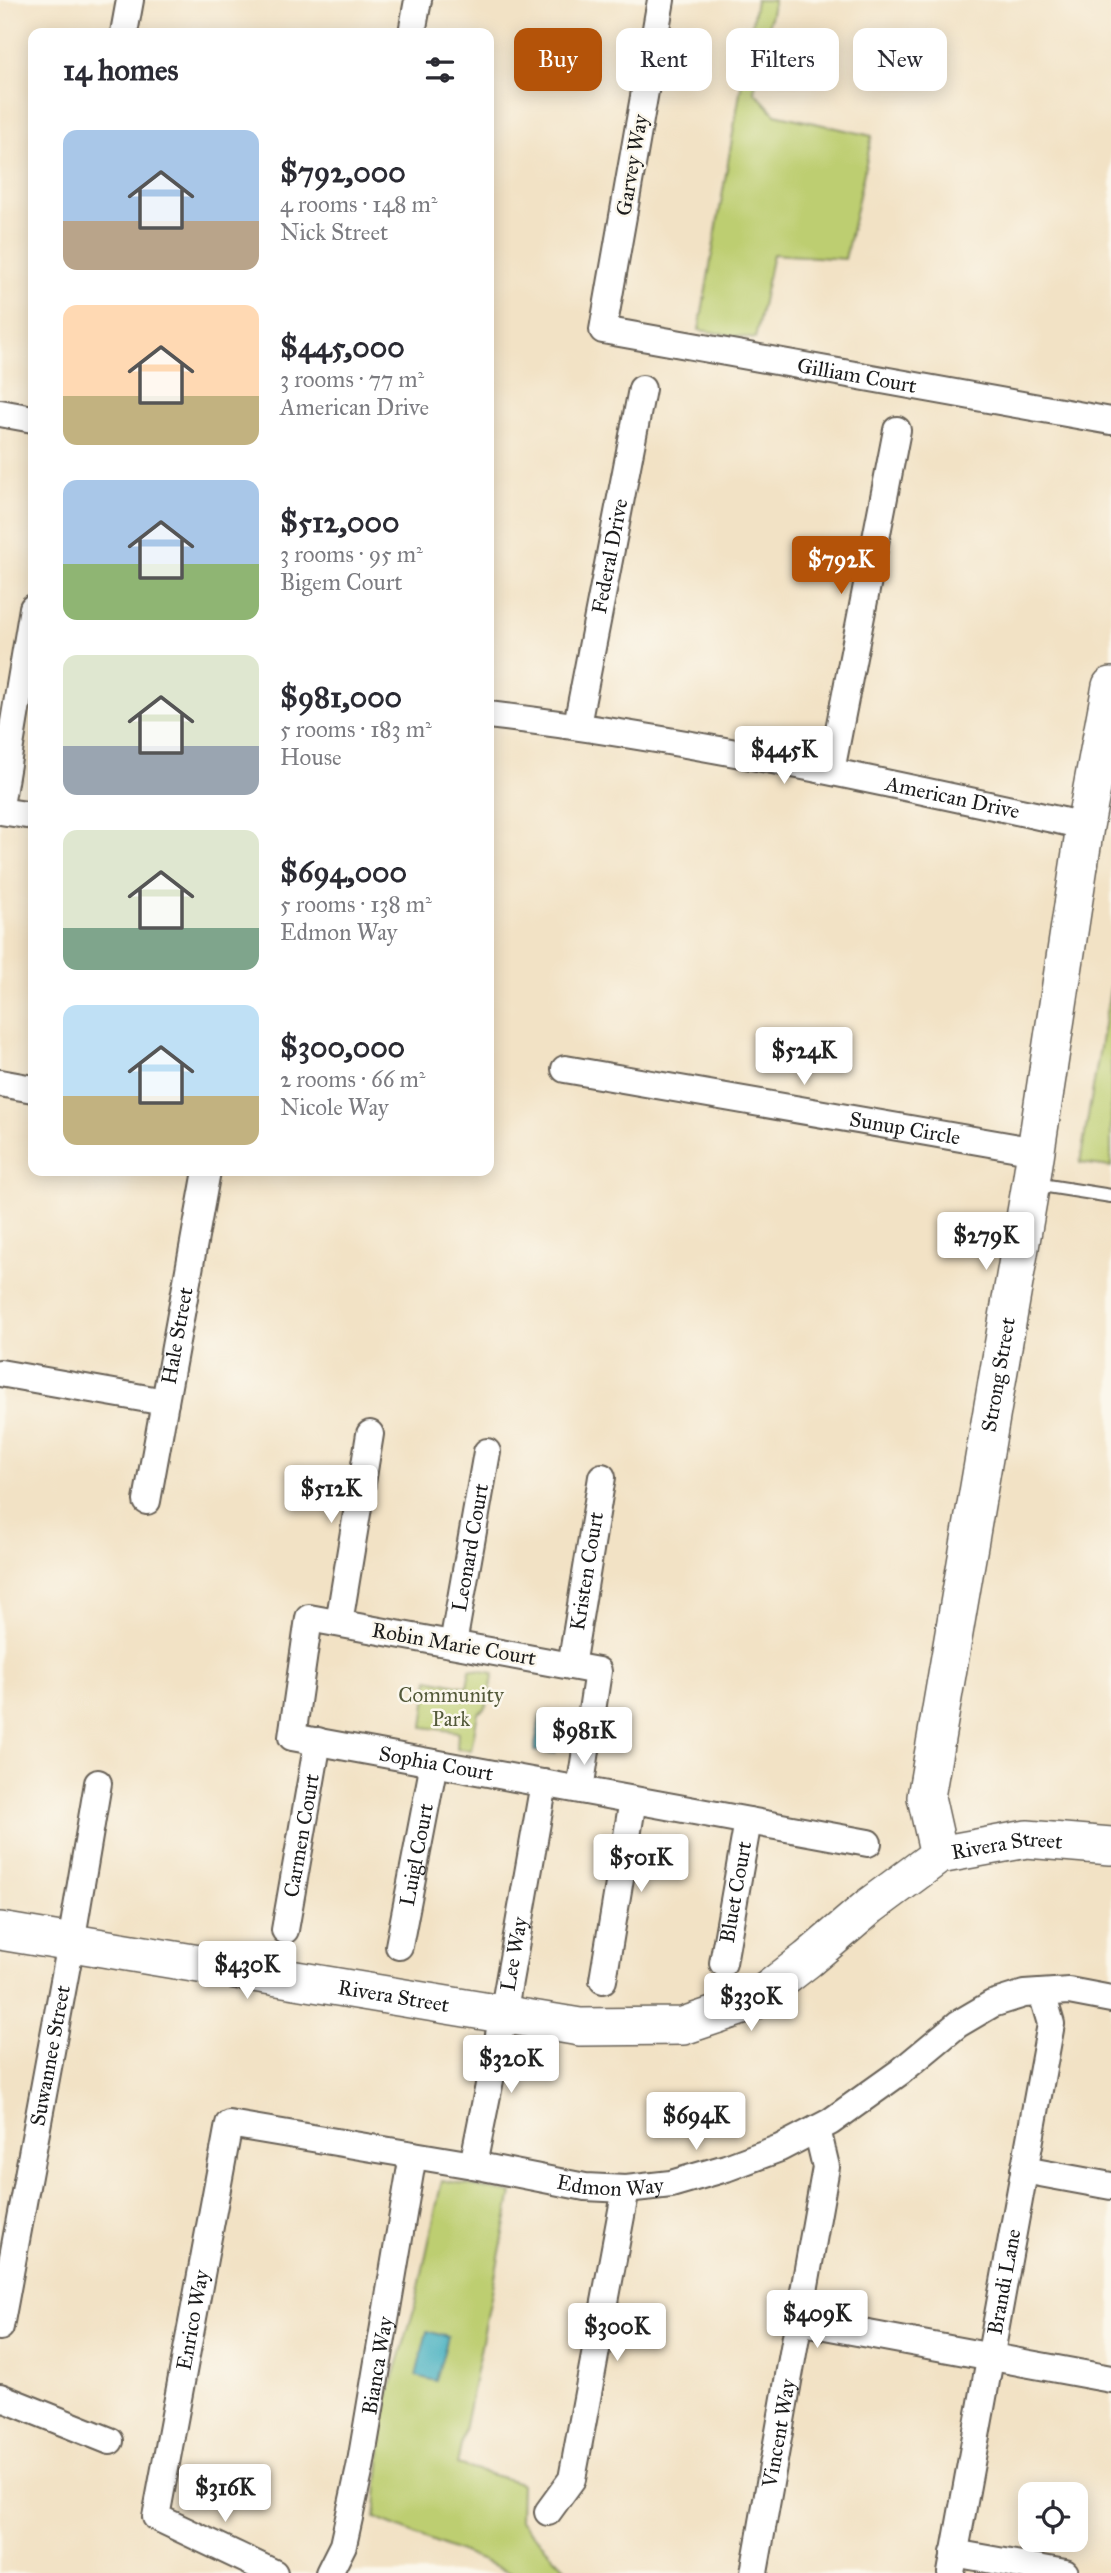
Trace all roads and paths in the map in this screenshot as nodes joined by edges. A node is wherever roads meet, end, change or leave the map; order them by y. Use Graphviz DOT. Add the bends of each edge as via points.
graph roads {
  1 [pos="130,0"];
  2 [pos="418,0"];
  3 [pos="662,0"];
  4 [pos="125,28"];
  5 [pos="413,28"];
  6 [pos="603,330"];
  7 [pos="642,389"];
  8 [pos="0,412"];
  9 [pos="28,418"];
  10 [pos="1109,421"];
  11 [pos="897,430"];
  12 [pos="28,638"];
  13 [pos="1111,686"];
  14 [pos="494,716"];
  15 [pos="577,725"];
  16 [pos="831,771"];
  17 [pos="0,809"];
  18 [pos="28,815"];
  19 [pos="1085,826"];
  20 [pos="565,1069"];
  21 [pos="0,1083"];
  22 [pos="28,1088"];
  23 [pos="1033,1167"];
  24 [pos="206,1176"];
  25 [pos="1111,1196"];
  26 [pos="0,1373"];
  27 [pos="165,1402"];
  28 [pos="370,1434"];
  29 [pos="487,1452"];
  30 [pos="602,1477"];
  31 [pos="148,1501"];
  32 [pos="339,1623"];
  33 [pos="453,1644"];
  34 [pos="571,1666"];
  35 [pos="292,1737"];
  36 [pos="318,1741"];
  37 [pos="434,1763"];
  38 [pos="98,1783"];
  39 [pos="544,1783"];
  40 [pos="580,1790"];
  41 [pos="633,1800"];
  42 [pos="748,1821"];
  43 [pos="868,1843"];
  44 [pos="1111,1846"];
  45 [pos="939,1855"];
  46 [pos="285,1930"];
  47 [pos="0,1931"];
  48 [pos="71,1942"];
  49 [pos="399,1946"];
  50 [pos="723,1963"];
  51 [pos="603,1980"];
  52 [pos="1042,1993"];
  53 [pos="1111,1999"];
  54 [pos="503,2015"];
  55 [pos="229,2124"];
  56 [pos="817,2129"];
  57 [pos="413,2155"];
  58 [pos="473,2165"];
  59 [pos="1024,2170"];
  60 [pos="1111,2186"];
  61 [pos="626,2189"];
  62 [pos="798,2321"];
  63 [pos="0,2327"];
  64 [pos="991,2356"];
  65 [pos="1111,2379"];
  66 [pos="0,2397"];
  67 [pos="110,2441"];
  68 [pos="548,2512"];
  69 [pos="953,2563"];
  70 [pos="274,2573"];
  71 [pos="329,2573"];
  72 [pos="754,2573"];
  73 [pos="1065,2573"];
  1 -- 4 [label="street"];
  2 -- 5 [label="street"];
  3 -- 6 [label="street, Garvey Way"];
  6 -- 10 [label="street, Gilliam Court"];
  7 -- 15 [label="street, Federal Drive"];
  8 -- 9 [label="street"];
  11 -- 16 [label="street"];
  12 -- 17 [label="street"];
  13 -- 19 [label="street, Strong Street"];
  14 -- 15 [label="street, American Drive"];
  15 -- 16 [label="street, American Drive"];
  16 -- 19 [label="street, American Drive"];
  17 -- 18 [label="street"];
  19 -- 23 [label="street, Strong Street"];
  20 -- 23 [label="street, Sunup Circle"];
  21 -- 22 [label="street"];
  23 -- 25 [label="lane"];
  23 -- 45 [label="street, Strong Street" via="926,1797"];
  24 -- 27 [label="street, Hale Street"];
  26 -- 27 [label="street"];
  27 -- 31 [label="street, Hale Street"];
  28 -- 32 [label="street"];
  29 -- 33 [label="street, Leonard Court"];
  30 -- 34 [label="street, Kristen Court"];
  32 -- 33 [label="street, Robin Marie Court"];
  32 -- 35 [label="street, Robin Marie Court" via="309,1618"];
  33 -- 34 [label="street, Robin Marie Court"];
  34 -- 40 [label="street, Robin Marie Court" via="598,1671"];
  35 -- 36 [label="street, Sophia Court"];
  36 -- 37 [label="street, Sophia Court"];
  36 -- 46 [label="street, Carmen Court"];
  37 -- 39 [label="street, Sophia Court"];
  37 -- 49 [label="street, Luigl Court"];
  38 -- 48 [label="street, Suwannee Street"];
  39 -- 40 [label="street, Sophia Court"];
  39 -- 54 [label="street, Lee Way"];
  40 -- 41 [label="street, Sophia Court"];
  41 -- 42 [label="street, Sophia Court"];
  41 -- 51 [label="street"];
  42 -- 43 [label="street, Sophia Court"];
  42 -- 50 [label="street, Bluet Court"];
  44 -- 45 [label="street, Rivera Street" via="1027,1839"];
  45 -- 54 [label="street, Rivera Street" via="751,2003 683,2026 580,2027"];
  47 -- 48 [label="street, Rivera Street"];
  48 -- 54 [label="street, Rivera Street"];
  48 -- 63 [label="street, Suwannee Street"];
  52 -- 53 [label="street, Edmon Way" via="1069,1991"];
  52 -- 56 [label="street, Edmon Way" via="992,2004 958,2024 900,2072"];
  52 -- 59 [label="street, Brandi Lane" via="1051,2024"];
  54 -- 58 [label="street, Lee Way"];
  55 -- 57 [label="street, Edmon Way"];
  55 -- 70 [label="street, Enrico Way" via="156,2517"];
  56 -- 61 [label="street, Edmon Way" via="726,2168 671,2184"];
  56 -- 62 [label="street, Vincent Way" via="826,2167"];
  57 -- 58 [label="street, Edmon Way"];
  57 -- 71 [label="street, Bianca Way" via="360,2468 343,2545"];
  58 -- 61 [label="street, Edmon Way" via="585,2188"];
  59 -- 60 [label="street"];
  59 -- 64 [label="street, Brandi Lane"];
  61 -- 68 [label="street" via="572,2479"];
  62 -- 64 [label="street"];
  62 -- 72 [label="street, Vincent Way"];
  64 -- 65 [label="street"];
  64 -- 69 [label="street, Brandi Lane"];
  66 -- 67 [label="street"];
  69 -- 73 [label="street"];
}
